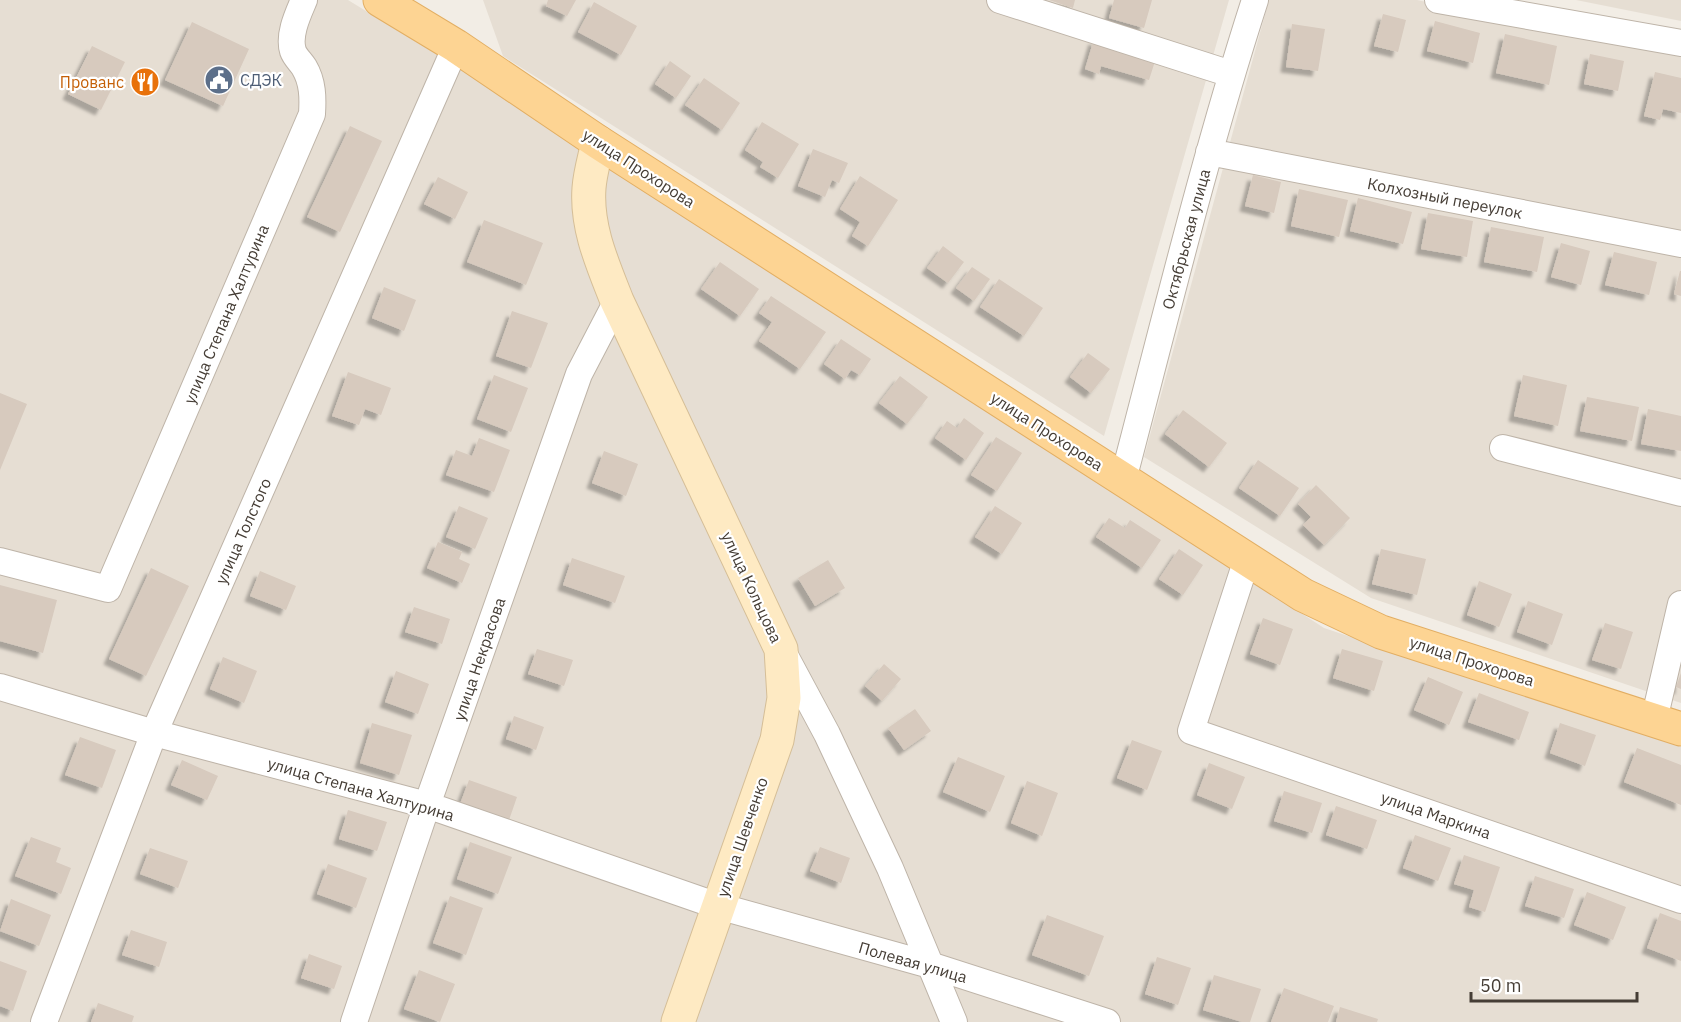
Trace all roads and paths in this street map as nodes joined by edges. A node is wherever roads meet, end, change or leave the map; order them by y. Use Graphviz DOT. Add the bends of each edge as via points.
graph roads {
  1 [pos="304,0"];
  2 [pos="380,0"];
  3 [pos="1000,0"];
  4 [pos="1255,0"];
  5 [pos="1438,0"];
  6 [pos="1681,43"];
  7 [pos="456,46"];
  8 [pos="1231,74"];
  9 [pos="598,142"];
  10 [pos="1209,152"];
  11 [pos="1681,244"];
  12 [pos="618,301"];
  13 [pos="1503,448"];
  14 [pos="1123,480"];
  15 [pos="1681,494"];
  16 [pos="1247,560"];
  17 [pos="0,561"];
  18 [pos="1681,604"];
  19 [pos="781,649"];
  20 [pos="0,687"];
  21 [pos="1668,724"];
  22 [pos="154,733"];
  23 [pos="427,805"];
  24 [pos="1681,900"];
  25 [pos="718,906"];
  26 [pos="930,966"];
  27 [pos="44,1022"];
  28 [pos="354,1022"];
  29 [pos="678,1022"];
  30 [pos="954,1022"];
  31 [pos="1107,1022"];
  1 -- 17 [label="street, улица Степана Халтурина" via="293,35 293,52 306,70 313,92 312,114 108,589"];
  2 -- 7 [label="main road, улица Прохорова"];
  3 -- 8 [label="street"];
  4 -- 8 [label="street, Октябрьская улица"];
  5 -- 6 [label="street"];
  7 -- 9 [label="main road, улица Прохорова"];
  7 -- 22 [label="street, улица Толстого"];
  8 -- 10 [label="street, Октябрьская улица"];
  9 -- 12 [label="main road, улица Кольцова" via="589,188 590,219 599,255"];
  9 -- 14 [label="main road, улица Прохорова"];
  10 -- 11 [label="street, Колхозный переулок"];
  10 -- 14 [label="street, Октябрьская улица"];
  12 -- 19 [label="main road, улица Кольцова"];
  12 -- 23 [label="street, улица Некрасова" via="579,374"];
  13 -- 15 [label="street"];
  14 -- 16 [label="main road, улица Прохорова"];
  16 -- 21 [label="main road, улица Прохорова" via="1304,595 1381,632"];
  16 -- 24 [label="street, улица Маркина" via="1191,731"];
  18 -- 21 [label="street"];
  19 -- 25 [label="main road, улица Шевченко" via="784,698 777,740"];
  19 -- 26 [label="street, улица Кольцова" via="851,785"];
  20 -- 22 [label="street, улица Степана Халтурина"];
  22 -- 23 [label="street, улица Степана Халтурина"];
  22 -- 27 [label="street, улица Толстого"];
  23 -- 25 [label="street, улица Степана Халтурина"];
  23 -- 28 [label="street, улица Некрасова"];
  25 -- 26 [label="street, Полевая улица"];
  25 -- 29 [label="main road, улица Шевченко"];
  26 -- 30 [label="street, улица Кольцова"];
  26 -- 31 [label="street, Полевая улица"];
}
